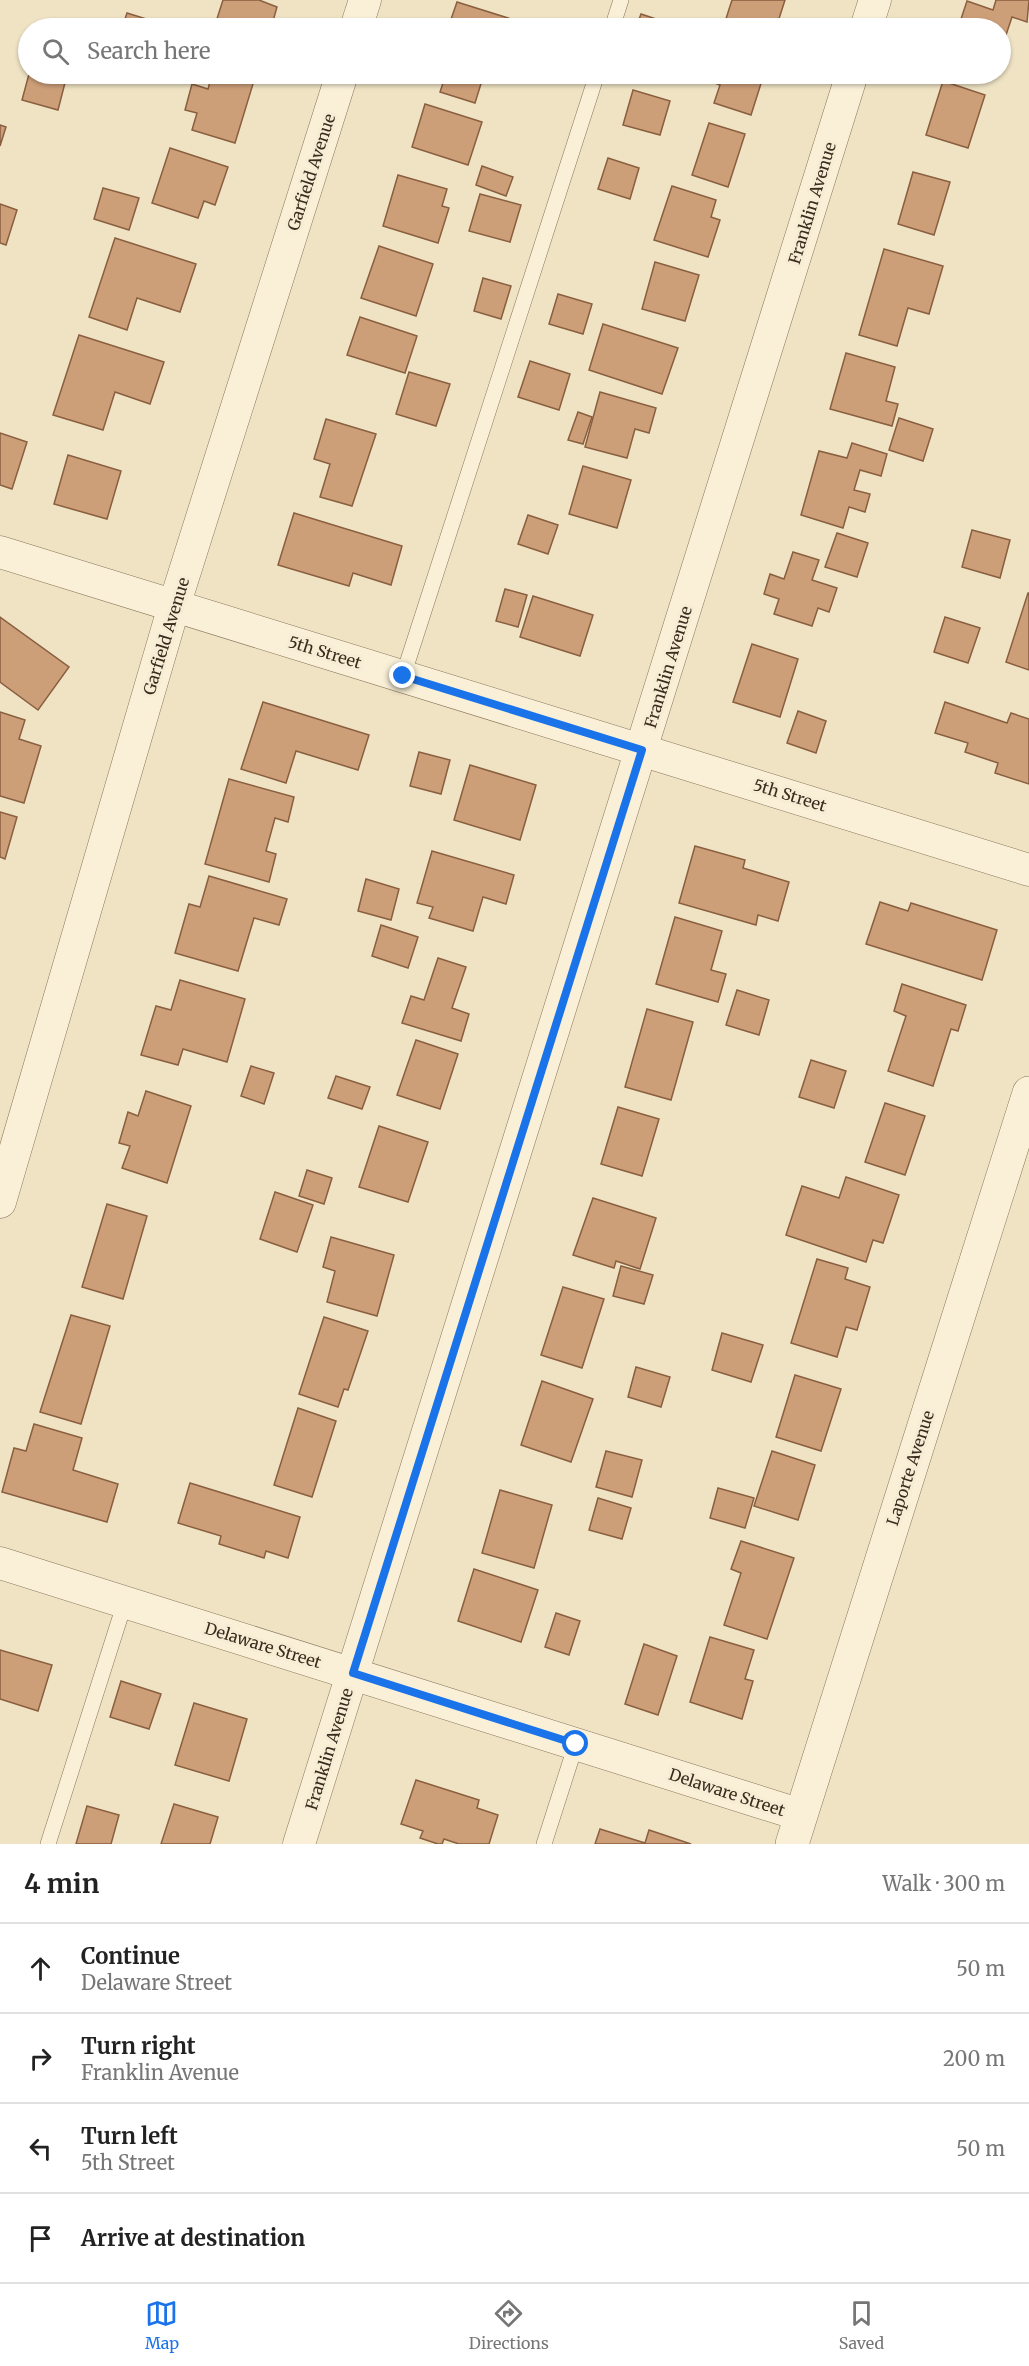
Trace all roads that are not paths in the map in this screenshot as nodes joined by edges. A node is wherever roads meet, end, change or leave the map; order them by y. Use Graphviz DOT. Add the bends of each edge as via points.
graph roads {
  1 [pos="365,0"];
  2 [pos="621,0"];
  3 [pos="874,0"];
  4 [pos="359,18"];
  5 [pos="615,18"];
  6 [pos="869,18"];
  7 [pos="339,84"];
  8 [pos="594,84"];
  9 [pos="849,84"];
  10 [pos="0,552"];
  11 [pos="174,606"];
  12 [pos="403,676"];
  13 [pos="642,750"];
  14 [pos="1029,870"];
  15 [pos="1029,1093"];
  16 [pos="0,1202"];
  17 [pos="0,1563"];
  18 [pos="125,1602"];
  19 [pos="353,1673"];
  20 [pos="576,1744"];
  21 [pos="796,1829"];
  22 [pos="48,1844"];
  23 [pos="299,1844"];
  24 [pos="544,1844"];
  1 -- 4 [label="street"];
  2 -- 5 [label="lane"];
  3 -- 6 [label="street"];
  7 -- 11 [label="street, Garfield Avenue"];
  8 -- 12 [label="lane"];
  9 -- 13 [label="street, Franklin Avenue"];
  10 -- 11 [label="street, 5th Street"];
  11 -- 12 [label="street, 5th Street"];
  11 -- 16 [label="street, Garfield Avenue"];
  12 -- 13 [label="street, 5th Street"];
  13 -- 14 [label="street, 5th Street"];
  13 -- 19 [label="street, Franklin Avenue"];
  15 -- 21 [label="street, Laporte Avenue"];
  17 -- 18 [label="street, Delaware Street"];
  18 -- 19 [label="street, Delaware Street"];
  18 -- 22 [label="lane"];
  19 -- 20 [label="street, Delaware Street"];
  19 -- 23 [label="street, Franklin Avenue"];
  20 -- 21 [label="street, Delaware Street"];
  20 -- 24 [label="lane"];
}
